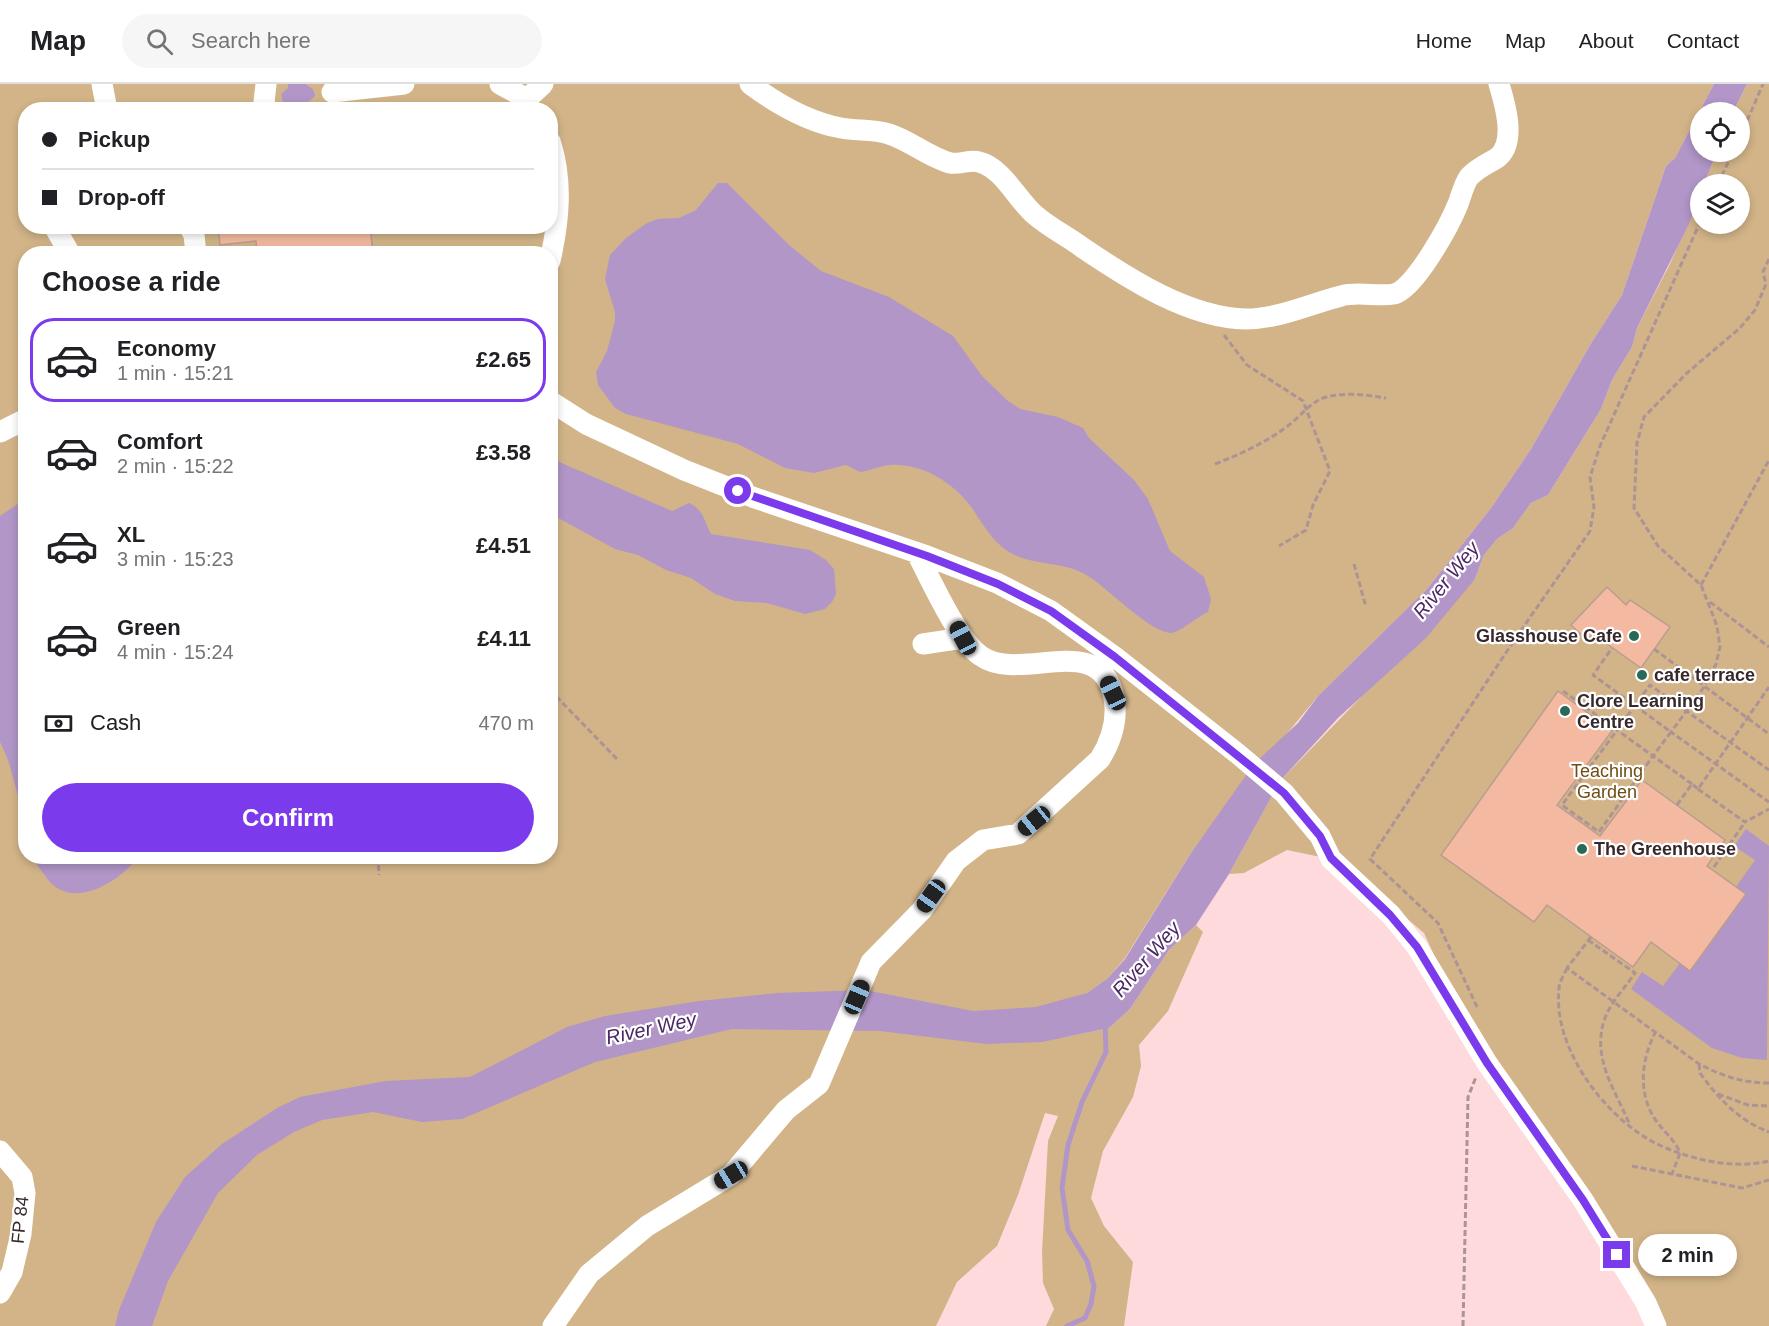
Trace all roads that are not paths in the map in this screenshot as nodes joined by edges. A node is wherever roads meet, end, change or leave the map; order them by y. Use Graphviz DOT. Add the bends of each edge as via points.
graph roads {
  1 [pos="102,84"];
  2 [pos="266,84"];
  3 [pos="404,84"];
  4 [pos="500,84"];
  5 [pos="543,84"];
  6 [pos="750,84"];
  7 [pos="1499,84"];
  8 [pos="331,95"];
  9 [pos="526,97"];
  10 [pos="105,102"];
  11 [pos="264,102"];
  12 [pos="558,406"];
  13 [pos="18,423"];
  14 [pos="0,432"];
  15 [pos="915,552"];
  16 [pos="963,638"];
  17 [pos="923,644"];
  18 [pos="0,1151"];
  19 [pos="0,1293"];
  20 [pos="553,1326"];
  21 [pos="1656,1326"];
  1 -- 10 [label="lane"];
  2 -- 11 [label="lane"];
  3 -- 8 [label="lane"];
  4 -- 9 [label="lane"];
  5 -- 9 [label="lane"];
  6 -- 7 [label="lane" via="801,115 832,126 878,130 954,164 979,161 993,169 1029,210 1051,228 1116,271 1142,286 1208,312 1247,319 1344,295 1396,293 1410,283 1450,225 1468,179 1499,156 1507,142 1507,120"];
  12 -- 15 [label="lane" via="586,424 684,470"];
  13 -- 14 [label="lane"];
  15 -- 16 [label="lane"];
  15 -- 21 [label="lane" via="998,584 1051,611 1115,657 1284,793 1320,836 1331,858 1417,947 1487,1063 1583,1200"];
  16 -- 17 [label="lane"];
  16 -- 20 [label="lane" via="980,656 999,666 1067,661 1092,666 1106,678 1113,693 1116,710 1109,745 1100,759 1018,834 983,840 956,861 922,909 871,962 819,1084 786,1110 731,1175 647,1226 590,1274"];
  18 -- 19 [label="lane, FP 84" via="22,1178 26,1193 12,1272"];
}
